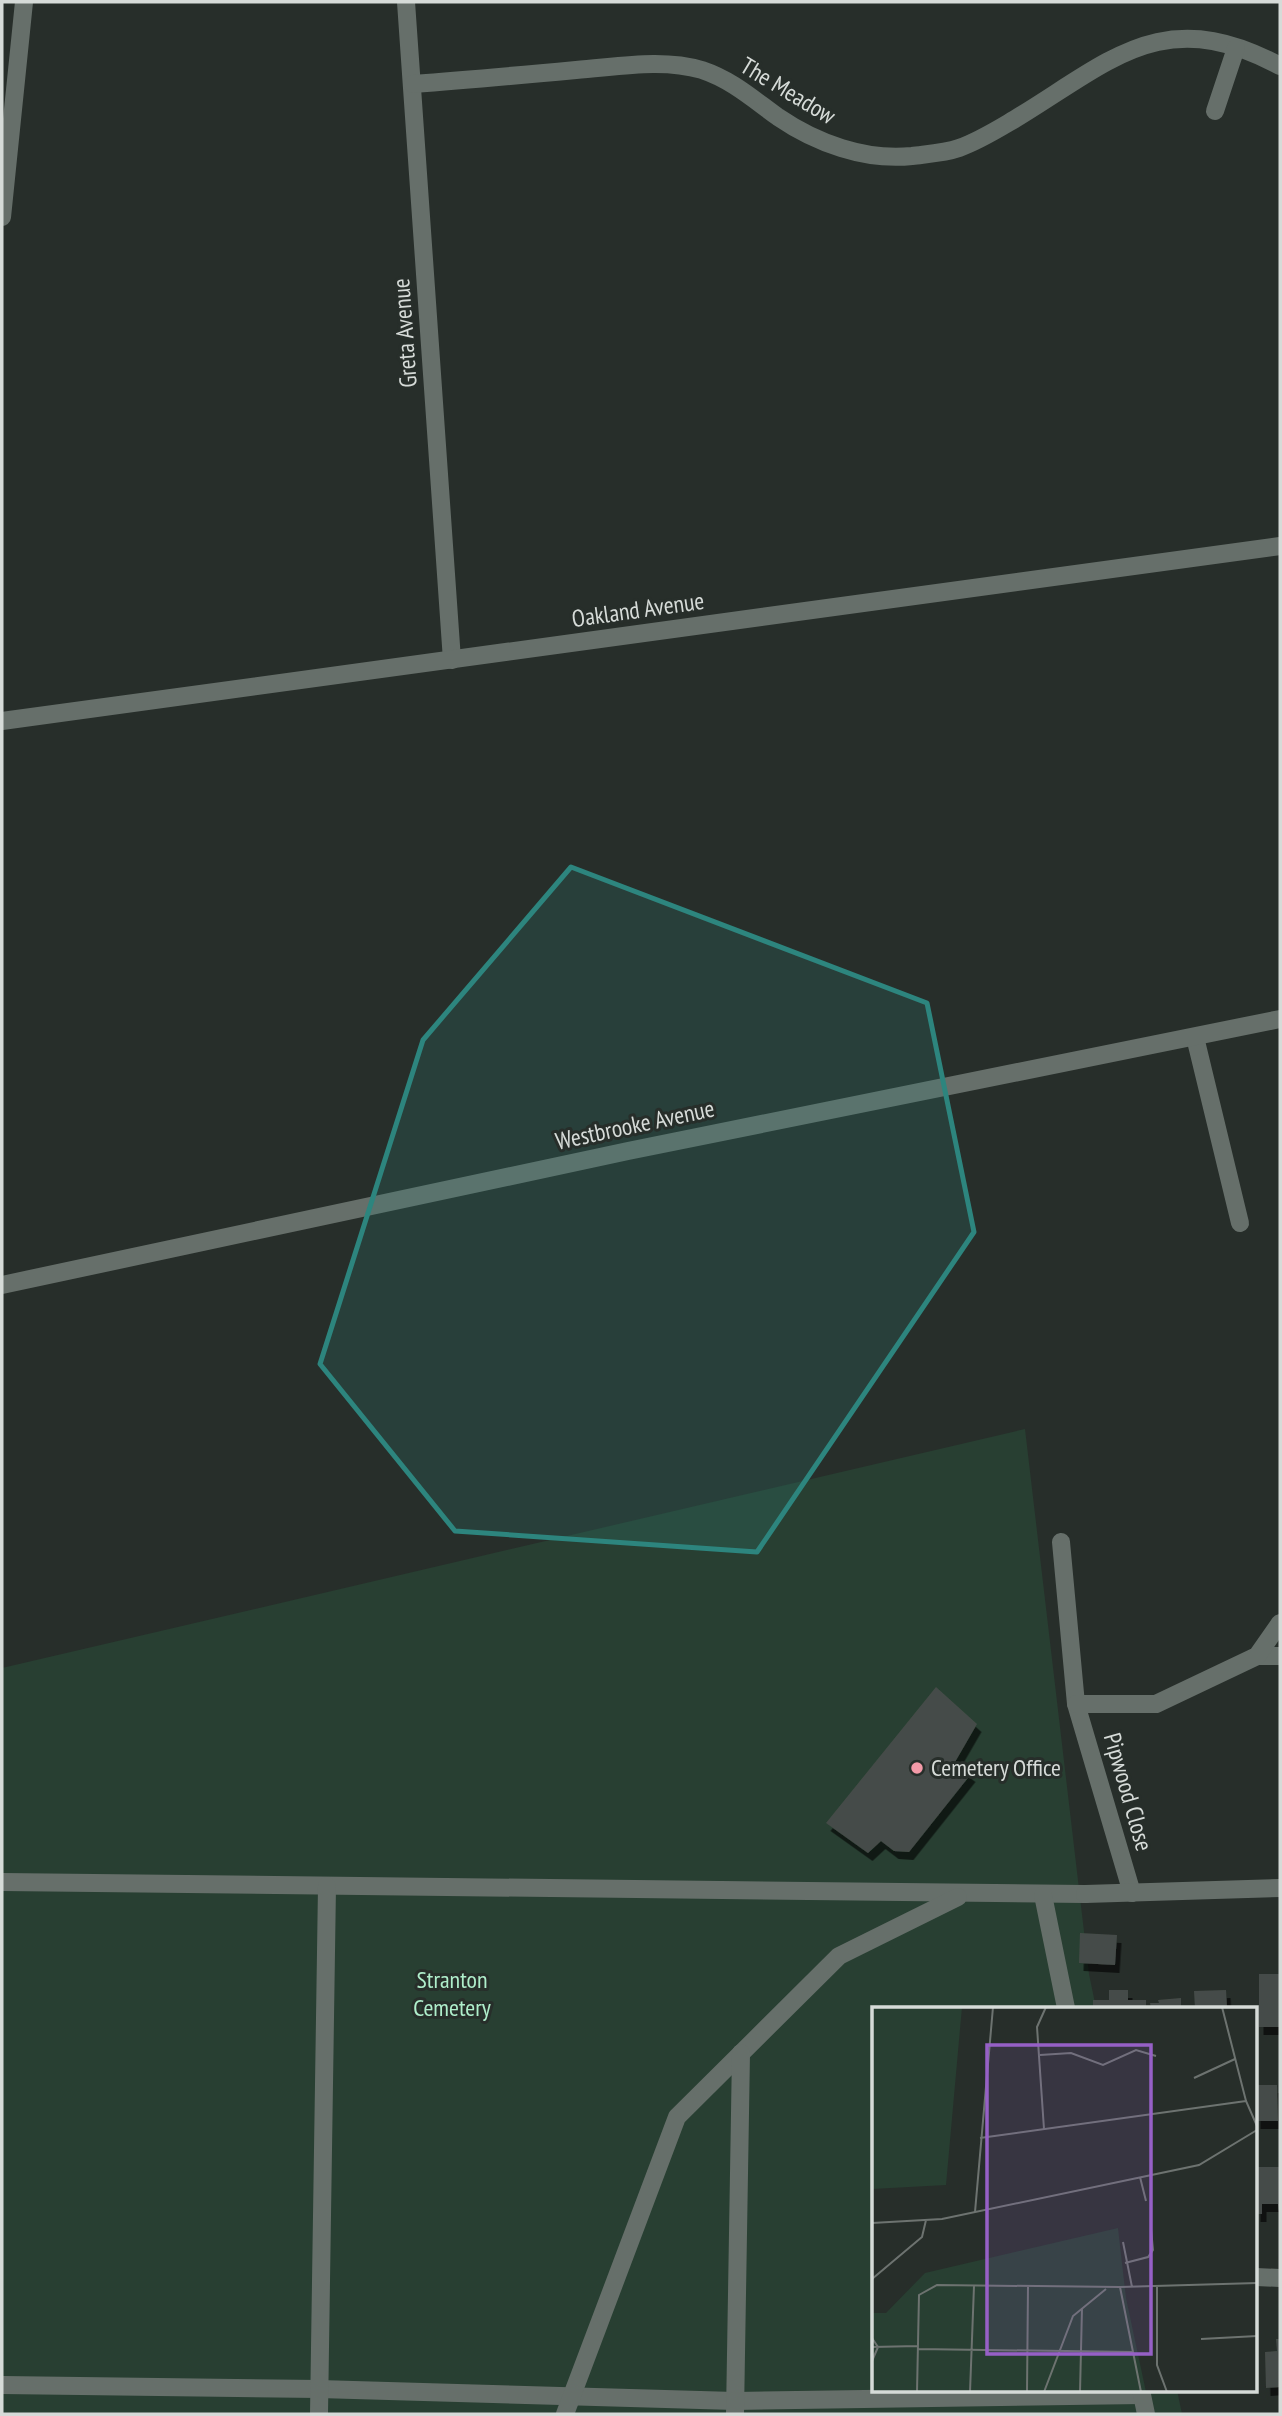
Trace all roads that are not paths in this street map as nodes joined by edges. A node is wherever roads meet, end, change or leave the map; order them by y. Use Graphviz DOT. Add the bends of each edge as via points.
graph roads {
  1 [pos="24,2"];
  2 [pos="406,2"];
  3 [pos="1236,48"];
  4 [pos="1280,66"];
  5 [pos="413,84"];
  6 [pos="1215,111"];
  7 [pos="2,217"];
  8 [pos="1280,546"];
  9 [pos="452,660"];
  10 [pos="2,721"];
  11 [pos="1280,1020"];
  12 [pos="1195,1037"];
  13 [pos="1240,1223"];
  14 [pos="2,1285"];
  15 [pos="1061,1542"];
  16 [pos="1280,1623"];
  17 [pos="1257,1656"];
  18 [pos="1280,1656"];
  19 [pos="1076,1704"];
  20 [pos="2,1882"];
  21 [pos="327,1886"];
  22 [pos="1280,1888"];
  23 [pos="1132,1893"];
  24 [pos="963,1895"];
  25 [pos="1043,1895"];
  26 [pos="1066,2007"];
  27 [pos="741,2053"];
  28 [pos="1258,2277"];
  29 [pos="1280,2278"];
  30 [pos="2,2385"];
  31 [pos="319,2389"];
  32 [pos="1142,2392"];
  33 [pos="572,2396"];
  34 [pos="735,2408"];
  35 [pos="319,2414"];
  36 [pos="565,2414"];
  37 [pos="1146,2414"];
  1 -- 7 [label="street"];
  2 -- 5 [label="street, Greta Avenue"];
  3 -- 4 [label="street, The Meadow"];
  3 -- 5 [label="street, The Meadow" via="1168,39 1134,47 1089,69 993,132 958,148 909,156 869,154 832,145 802,132 742,88 701,70 659,63"];
  3 -- 6 [label="street"];
  5 -- 9 [label="street, Greta Avenue"];
  8 -- 9 [label="street, Oakland Avenue"];
  9 -- 10 [label="street, Oakland Avenue"];
  11 -- 12 [label="street, Westbrooke Avenue"];
  12 -- 13 [label="street"];
  12 -- 14 [label="street, Westbrooke Avenue" via="614,1154"];
  15 -- 19 [label="street, Pipwood Close"];
  16 -- 17 [label="street"];
  17 -- 18 [label="street, Pipwood Close"];
  17 -- 19 [label="street, Pipwood Close" via="1156,1703"];
  19 -- 23 [label="street, Pipwood Close"];
  20 -- 21 [label="street"];
  21 -- 24 [label="street"];
  21 -- 31 [label="street"];
  22 -- 23 [label="street"];
  23 -- 25 [label="street"];
  24 -- 25 [label="street"];
  24 -- 27 [label="street" via="839,1956"];
  25 -- 26 [label="street"];
  27 -- 33 [label="street" via="677,2117"];
  27 -- 34 [label="street"];
  28 -- 29 [label="street"];
  30 -- 31 [label="street"];
  31 -- 33 [label="street"];
  31 -- 35 [label="street"];
  32 -- 34 [label="street"];
  32 -- 37 [label="street"];
  33 -- 34 [label="street"];
  33 -- 36 [label="street"];
}
